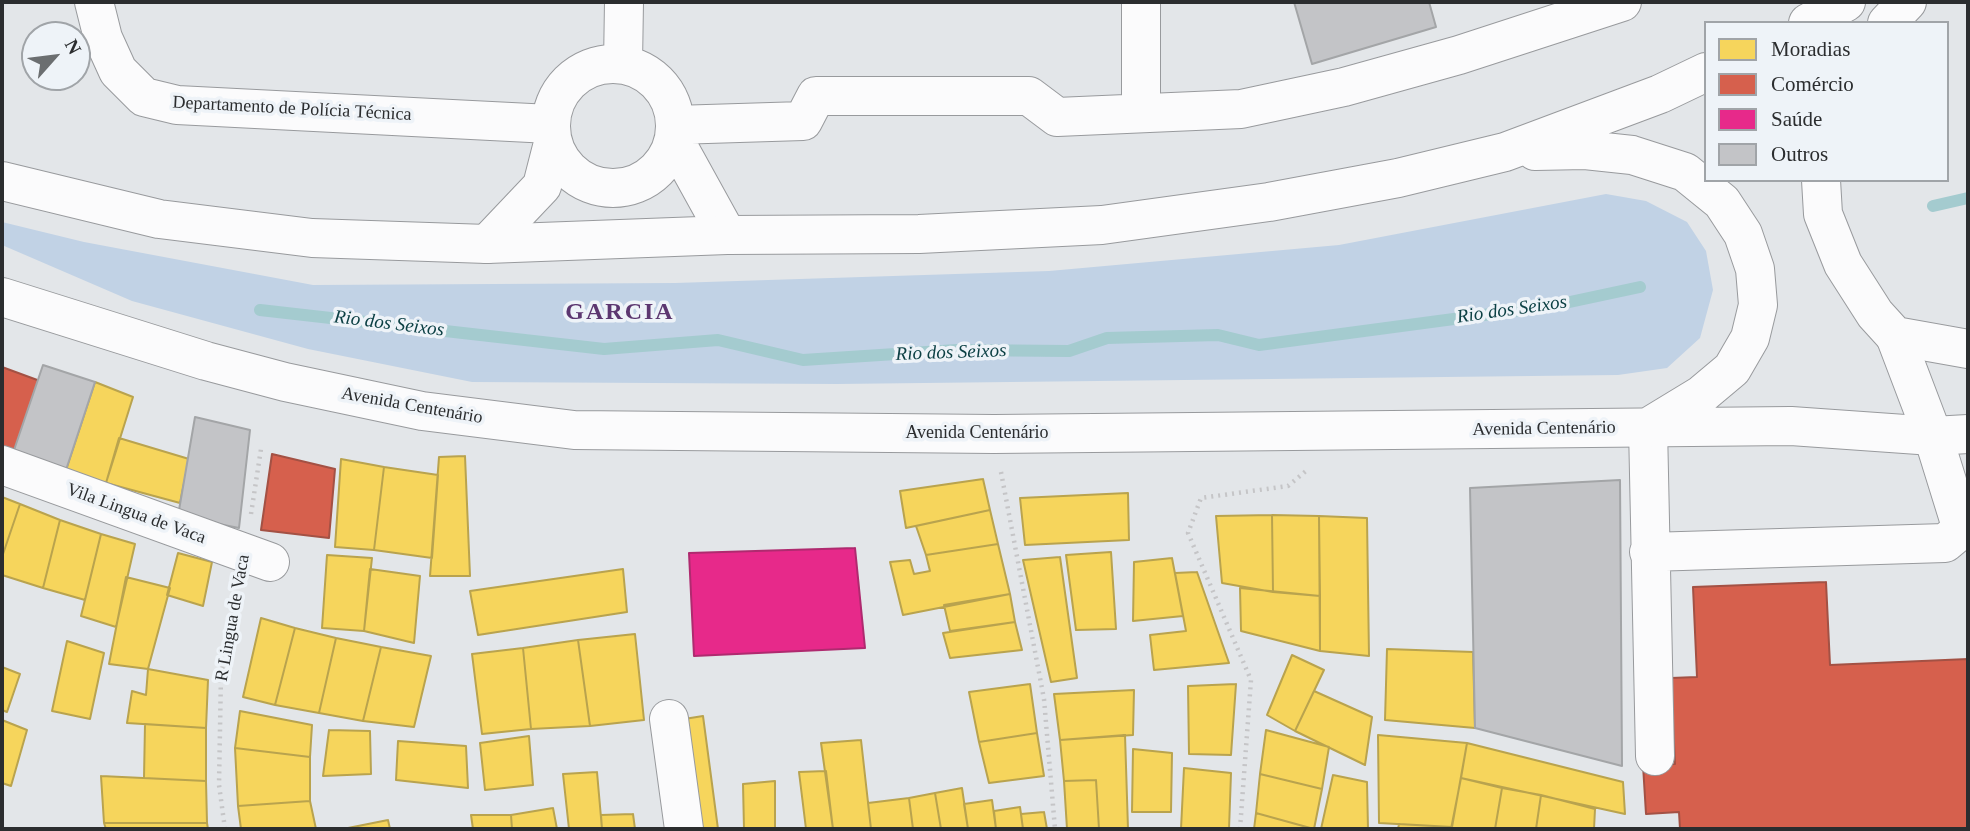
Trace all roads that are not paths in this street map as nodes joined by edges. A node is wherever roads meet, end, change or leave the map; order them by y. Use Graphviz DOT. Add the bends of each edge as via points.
graph roads {
  1 [pos="94,2"];
  2 [pos="624,2"];
  3 [pos="1141,2"];
  4 [pos="1622,2"];
  5 [pos="1846,2"];
  6 [pos="1907,2"];
  7 [pos="1812,21"];
  8 [pos="1889,21"];
  9 [pos="623,64"];
  10 [pos="1704,73"];
  11 [pos="1141,112"];
  12 [pos="674,132"];
  13 [pos="552,133"];
  14 [pos="1505,152"];
  15 [pos="2,181"];
  16 [pos="1821,182"];
  17 [pos="727,235"];
  18 [pos="487,244"];
  19 [pos="2,297"];
  20 [pos="1895,337"];
  21 [pos="1968,349"];
  22 [pos="1648,427"];
  23 [pos="1950,435"];
  24 [pos="2,465"];
  25 [pos="1649,552"];
  26 [pos="257,557"];
  27 [pos="669,719"];
  28 [pos="1655,756"];
  29 [pos="684,829"];
  1 -- 13 [label="main road, Departamento de Polícia Técnica" via="118,71 144,97 177,105"];
  2 -- 9 [label="main road"];
  3 -- 11 [label="main road"];
  4 -- 11 [label="main road" via="1345,87 1241,109"];
  5 -- 7 [label="main road"];
  6 -- 8 [label="main road"];
  9 -- 12 [label="main road" via="653,79 665,92"];
  9 -- 13 [label="main road" via="602,64 582,71 566,85 555,103"];
  10 -- 14 [label="main road"];
  11 -- 12 [label="main road" via="1057,117 1029,96 816,96 803,121"];
  12 -- 13 [label="main road" via="667,158 653,174 616,188 596,186 577,176 562,162"];
  12 -- 17 [label="main road"];
  13 -- 18 [label="main road" via="542,186"];
  14 -- 17 [label="main road" via="1269,202 1102,225 919,234"];
  14 -- 22 [label="main road" via="1585,150 1632,155 1685,172 1722,202 1743,234 1755,269 1758,305 1750,338 1732,369 1702,395"];
  15 -- 18 [label="main road" via="159,219 312,238"];
  16 -- 20 [label="main road" via="1823,214 1843,264"];
  17 -- 18 [label="main road"];
  19 -- 22 [label="main road, Avenida Centenário" via="206,361 422,411 574,430 1353,432"];
  20 -- 21 [label="main road"];
  20 -- 23 [label="main road"];
  22 -- 23 [label="main road, Avenida Centenário" via="1791,426"];
  22 -- 25 [label="main road"];
  23 -- 25 [label="main road" via="1961,523 1945,544"];
  24 -- 26 [label="main road, Vila Lingua de Vaca"];
  25 -- 28 [label="main road"];
  27 -- 29 [label="main road"];
}
